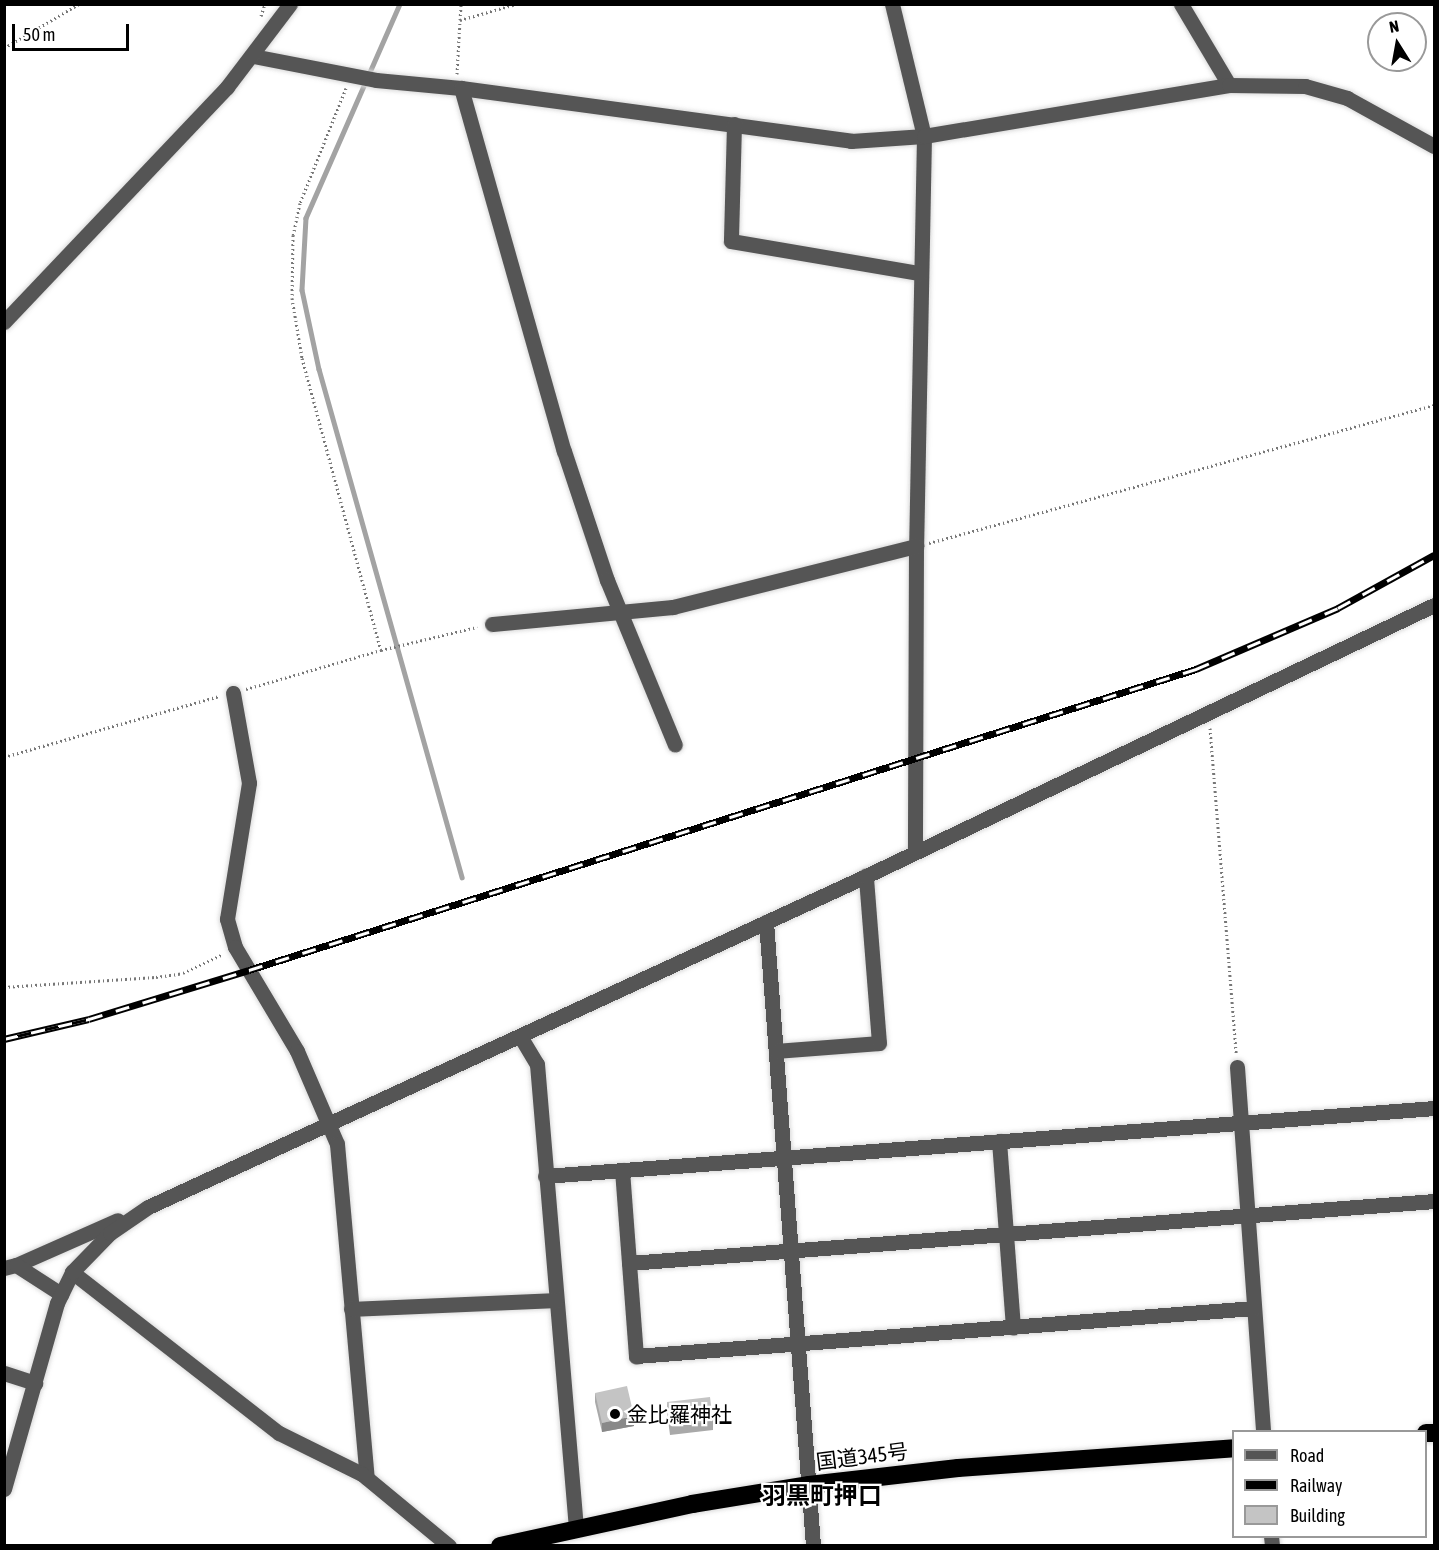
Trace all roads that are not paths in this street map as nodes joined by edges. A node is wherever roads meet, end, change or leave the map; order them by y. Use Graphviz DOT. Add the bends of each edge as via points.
graph roads {
  1 [pos="290,4"];
  2 [pos="892,4"];
  3 [pos="1181,4"];
  4 [pos="253,56"];
  5 [pos="1229,85"];
  6 [pos="459,87"];
  7 [pos="734,124"];
  8 [pos="924,136"];
  9 [pos="1434,146"];
  10 [pos="919,273"];
  11 [pos="4,322"];
  12 [pos="916,546"];
  13 [pos="1434,605"];
  14 [pos="620,614"];
  15 [pos="492,624"];
  16 [pos="233,693"];
  17 [pos="675,745"];
  18 [pos="915,851"];
  19 [pos="866,876"];
  20 [pos="766,922"];
  21 [pos="520,1036"];
  22 [pos="776,1050"];
  23 [pos="1237,1067"];
  24 [pos="1434,1108"];
  25 [pos="325,1123"];
  26 [pos="1240,1123"];
  27 [pos="999,1141"];
  28 [pos="784,1158"];
  29 [pos="622,1170"];
  30 [pos="545,1176"];
  31 [pos="1434,1201"];
  32 [pos="148,1207"];
  33 [pos="1247,1215"];
  34 [pos="1006,1234"];
  35 [pos="791,1250"];
  36 [pos="629,1263"];
  37 [pos="10,1266"];
  38 [pos="72,1272"];
  39 [pos="61,1294"];
  40 [pos="556,1300"];
  41 [pos="1254,1308"];
  42 [pos="351,1309"];
  43 [pos="1013,1327"];
  44 [pos="798,1343"];
  45 [pos="4,1373"];
  46 [pos="35,1383"];
  47 [pos="1263,1430"];
  48 [pos="1232,1448"];
  49 [pos="367,1478"];
  50 [pos="6,1479"];
  51 [pos="809,1485"];
  52 [pos="576,1527"];
  53 [pos="448,1545"];
  54 [pos="500,1545"];
  55 [pos="813,1545"];
  1 -- 4 [label="street"];
  2 -- 8 [label="street"];
  3 -- 5 [label="street"];
  4 -- 6 [label="street" via="350,76"];
  4 -- 11 [label="street" via="124,200"];
  5 -- 8 [label="street"];
  5 -- 9 [label="street" via="1305,86 1347,98"];
  6 -- 7 [label="street"];
  6 -- 14 [label="street" via="564,451"];
  7 -- 8 [label="street" via="851,141"];
  7 -- 10 [label="street" via="731,241"];
  8 -- 10 [label="street"];
  10 -- 12 [label="street"];
  12 -- 14 [label="street" via="723,597"];
  12 -- 18 [label="street"];
  13 -- 18 [label="street" via="1209,715"];
  14 -- 15 [label="street"];
  14 -- 17 [label="street"];
  16 -- 25 [label="street" via="249,783 236,882 227,911 235,947 297,1051"];
  18 -- 19 [label="street"];
  19 -- 20 [label="street"];
  19 -- 22 [label="street" via="879,1043"];
  20 -- 21 [label="street"];
  20 -- 22 [label="street"];
  21 -- 25 [label="street"];
  21 -- 30 [label="street" via="537,1064"];
  22 -- 28 [label="street"];
  23 -- 26 [label="street"];
  24 -- 26 [label="street"];
  25 -- 32 [label="street"];
  25 -- 42 [label="street" via="337,1144"];
  26 -- 27 [label="street"];
  26 -- 33 [label="street"];
  27 -- 28 [label="street"];
  27 -- 34 [label="street"];
  28 -- 29 [label="street"];
  28 -- 35 [label="street"];
  29 -- 30 [label="street"];
  29 -- 36 [label="street"];
  30 -- 40 [label="street"];
  31 -- 33 [label="street"];
  32 -- 37 [label="street"];
  32 -- 38 [label="street" via="110,1233"];
  33 -- 34 [label="street"];
  33 -- 41 [label="street"];
  34 -- 35 [label="street"];
  34 -- 43 [label="street"];
  35 -- 36 [label="street"];
  35 -- 44 [label="street"];
  36 -- 44 [label="street" via="636,1356"];
  37 -- 39 [label="street"];
  38 -- 39 [label="street"];
  38 -- 49 [label="street" via="279,1433"];
  39 -- 46 [label="street"];
  40 -- 42 [label="street"];
  40 -- 52 [label="street"];
  41 -- 43 [label="street"];
  41 -- 47 [label="street"];
  42 -- 49 [label="street"];
  43 -- 44 [label="street"];
  44 -- 51 [label="street"];
  45 -- 46 [label="street"];
  46 -- 50 [label="street"];
  48 -- 51 [label="highway, 国道345号" via="958,1468"];
  49 -- 53 [label="street"];
  51 -- 52 [label="highway, 国道345号"];
  51 -- 55 [label="street"];
  52 -- 54 [label="highway, 国道345号"];
}
